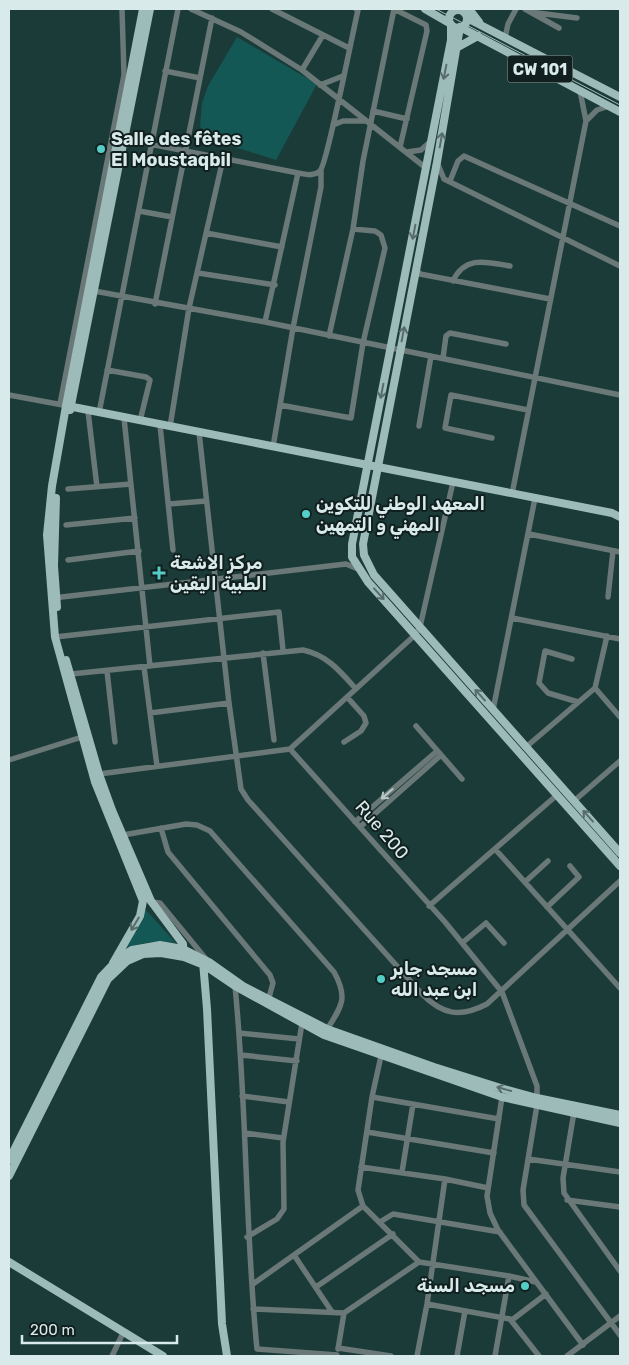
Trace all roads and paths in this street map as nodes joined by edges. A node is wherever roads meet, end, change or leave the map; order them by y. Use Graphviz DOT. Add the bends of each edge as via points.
graph roads {
  1 [pos="122,9"];
  2 [pos="143,9"];
  3 [pos="150,9"];
  4 [pos="178,9"];
  5 [pos="191,9"];
  6 [pos="272,9"];
  7 [pos="358,9"];
  8 [pos="394,9"];
  9 [pos="425,9"];
  10 [pos="516,9"];
  11 [pos="527,10"];
  12 [pos="462,11"];
  13 [pos="439,16"];
  14 [pos="212,18"];
  15 [pos="577,18"];
  16 [pos="451,24"];
  17 [pos="460,27"];
  18 [pos="559,28"];
  19 [pos="323,35"];
  20 [pos="478,36"];
  21 [pos="505,38"];
  22 [pos="451,40"];
  23 [pos="458,47"];
  24 [pos="350,48"];
  25 [pos="165,70"];
  26 [pos="302,70"];
  27 [pos="343,76"];
  28 [pos="200,78"];
  29 [pos="320,85"];
  30 [pos="580,90"];
  31 [pos="620,97"];
  32 [pos="338,99"];
  33 [pos="609,106"];
  34 [pos="373,111"];
  35 [pos="620,112"];
  36 [pos="407,119"];
  37 [pos="365,120"];
  38 [pos="586,121"];
  39 [pos="333,125"];
  40 [pos="370,125"];
  41 [pos="124,139"];
  42 [pos="431,141"];
  43 [pos="152,143"];
  44 [pos="400,148"];
  45 [pos="185,151"];
  46 [pos="407,152"];
  47 [pos="223,159"];
  48 [pos="438,162"];
  49 [pos="426,168"];
  50 [pos="321,170"];
  51 [pos="298,173"];
  52 [pos="447,180"];
  53 [pos="432,186"];
  54 [pos="570,204"];
  55 [pos="139,211"];
  56 [pos="172,217"];
  57 [pos="620,226"];
  58 [pos="353,229"];
  59 [pos="206,233"];
  60 [pos="562,238"];
  61 [pos="282,247"];
  62 [pos="510,266"];
  63 [pos="620,266"];
  64 [pos="198,273"];
  65 [pos="417,274"];
  66 [pos="453,281"];
  67 [pos="275,285"];
  68 [pos="88,291"];
  69 [pos="122,298"];
  70 [pos="550,299"];
  71 [pos="155,304"];
  72 [pos="189,308"];
  73 [pos="265,322"];
  74 [pos="293,328"];
  75 [pos="329,336"];
  76 [pos="363,343"];
  77 [pos="506,344"];
  78 [pos="391,348"];
  79 [pos="400,350"];
  80 [pos="431,356"];
  81 [pos="443,358"];
  82 [pos="108,370"];
  83 [pos="534,377"];
  84 [pos="9,395"];
  85 [pos="620,396"];
  86 [pos="280,405"];
  87 [pos="66,406"];
  88 [pos="88,410"];
  89 [pos="528,410"];
  90 [pos="99,413"];
  91 [pos="124,418"];
  92 [pos="140,421"];
  93 [pos="160,425"];
  94 [pos="419,426"];
  95 [pos="170,427"];
  96 [pos="198,432"];
  97 [pos="492,438"];
  98 [pos="273,447"];
  99 [pos="367,465"];
  100 [pos="378,467"];
  101 [pos="453,482"];
  102 [pos="132,484"];
  103 [pos="97,487"];
  104 [pos="68,489"];
  105 [pos="512,494"];
  106 [pos="535,498"];
  107 [pos="206,502"];
  108 [pos="169,504"];
  109 [pos="616,512"];
  110 [pos="620,516"];
  111 [pos="135,518"];
  112 [pos="66,525"];
  113 [pos="529,534"];
  114 [pos="173,550"];
  115 [pos="139,551"];
  116 [pos="613,551"];
  117 [pos="620,552"];
  118 [pos="352,553"];
  119 [pos="68,560"];
  120 [pos="346,564"];
  121 [pos="358,569"];
  122 [pos="215,579"];
  123 [pos="143,588"];
  124 [pos="608,597"];
  125 [pos="54,598"];
  126 [pos="219,618"];
  127 [pos="512,618"];
  128 [pos="146,627"];
  129 [pos="420,627"];
  130 [pos="415,635"];
  131 [pos="607,636"];
  132 [pos="57,637"];
  133 [pos="620,639"];
  134 [pos="284,650"];
  135 [pos="263,653"];
  136 [pos="224,657"];
  137 [pos="572,658"];
  138 [pos="147,667"];
  139 [pos="106,671"];
  140 [pos="71,674"];
  141 [pos="595,688"];
  142 [pos="356,689"];
  143 [pos="347,697"];
  144 [pos="578,702"];
  145 [pos="229,703"];
  146 [pos="493,710"];
  147 [pos="150,713"];
  148 [pos="620,717"];
  149 [pos="416,726"];
  150 [pos="82,737"];
  151 [pos="274,740"];
  152 [pos="115,742"];
  153 [pos="344,742"];
  154 [pos="526,746"];
  155 [pos="290,749"];
  156 [pos="439,753"];
  157 [pos="236,756"];
  158 [pos="9,760"];
  159 [pos="620,762"];
  160 [pos="157,766"];
  161 [pos="99,774"];
  162 [pos="462,779"];
  163 [pos="557,795"];
  164 [pos="574,801"];
  165 [pos="355,822"];
  166 [pos="360,827"];
  167 [pos="161,828"];
  168 [pos="123,835"];
  169 [pos="495,848"];
  170 [pos="620,853"];
  171 [pos="548,861"];
  172 [pos="570,866"];
  173 [pos="620,866"];
  174 [pos="620,881"];
  175 [pos="525,882"];
  176 [pos="151,901"];
  177 [pos="143,905"];
  178 [pos="429,906"];
  179 [pos="547,906"];
  180 [pos="568,930"];
  181 [pos="462,943"];
  182 [pos="504,943"];
  183 [pos="184,953"];
  184 [pos="205,962"];
  185 [pos="113,963"];
  186 [pos="235,986"];
  187 [pos="620,988"];
  188 [pos="502,992"];
  189 [pos="268,1001"];
  190 [pos="302,1023"];
  191 [pos="326,1032"];
  192 [pos="239,1033"];
  193 [pos="299,1039"];
  194 [pos="241,1055"];
  195 [pos="381,1056"];
  196 [pos="297,1061"];
  197 [pos="242,1096"];
  198 [pos="372,1097"];
  199 [pos="502,1097"];
  200 [pos="537,1101"];
  201 [pos="289,1102"];
  202 [pos="412,1104"];
  203 [pos="574,1112"];
  204 [pos="620,1115"];
  205 [pos="499,1119"];
  206 [pos="620,1122"];
  207 [pos="367,1132"];
  208 [pos="244,1133"];
  209 [pos="283,1138"];
  210 [pos="407,1139"];
  211 [pos="494,1153"];
  212 [pos="528,1159"];
  213 [pos="9,1160"];
  214 [pos="566,1164"];
  215 [pos="361,1167"];
  216 [pos="402,1172"];
  217 [pos="620,1172"];
  218 [pos="9,1176"];
  219 [pos="445,1179"];
  220 [pos="488,1188"];
  221 [pos="567,1200"];
  222 [pos="363,1206"];
  223 [pos="619,1209"];
  224 [pos="380,1222"];
  225 [pos="437,1223"];
  226 [pos="500,1232"];
  227 [pos="393,1234"];
  228 [pos="247,1237"];
  229 [pos="294,1255"];
  230 [pos="9,1262"];
  231 [pos="418,1262"];
  232 [pos="431,1265"];
  233 [pos="620,1271"];
  234 [pos="509,1276"];
  235 [pos="536,1282"];
  236 [pos="253,1284"];
  237 [pos="316,1287"];
  238 [pos="546,1294"];
  239 [pos="427,1304"];
  240 [pos="253,1309"];
  241 [pos="466,1311"];
  242 [pos="332,1312"];
  243 [pos="344,1313"];
  244 [pos="620,1316"];
  245 [pos="502,1317"];
  246 [pos="512,1320"];
  247 [pos="611,1323"];
  248 [pos="123,1332"];
  249 [pos="620,1335"];
  250 [pos="583,1345"];
  251 [pos="338,1348"];
  252 [pos="257,1349"];
  253 [pos="576,1350"];
  254 [pos="373,1354"];
  255 [pos="112,1356"];
  256 [pos="163,1356"];
  257 [pos="227,1356"];
  258 [pos="258,1356"];
  259 [pos="337,1356"];
  260 [pos="390,1356"];
  261 [pos="416,1356"];
  262 [pos="457,1356"];
  263 [pos="495,1356"];
  264 [pos="539,1356"];
  265 [pos="567,1356"];
  266 [pos="580,1356"];
  1 -- 68 [label="street" via="124,75"];
  2 -- 68 [label="main road"];
  3 -- 41 [label="main road"];
  4 -- 25 [label="street"];
  5 -- 14 [label="street"];
  6 -- 19 [label="street"];
  7 -- 24 [label="street"];
  8 -- 34 [label="street"];
  8 -- 36 [label="street" via="426,26 427,31"];
  9 -- 13 [label="main road"];
  10 -- 21 [label="street"];
  11 -- 15 [label="street"];
  11 -- 18 [label="street"];
  12 -- 16 [label="main road" via="450,16"];
  12 -- 17 [label="main road" via="466,23"];
  12 -- 21 [label="main road, CW 101"];
  13 -- 16 [label="main road"];
  13 -- 22 [label="main road"];
  14 -- 26 [label="street"];
  14 -- 28 [label="street"];
  16 -- 17 [label="main road"];
  16 -- 22 [label="main road"];
  17 -- 20 [label="main road, CW 101"];
  17 -- 23 [label="main road"];
  19 -- 24 [label="street"];
  19 -- 26 [label="street"];
  20 -- 23 [label="main road"];
  20 -- 30 [label="main road, CW 101"];
  21 -- 31 [label="main road, CW 101"];
  22 -- 42 [label="main road, one-way"];
  48 -- 23 [label="main road, one-way"];
  24 -- 27 [label="street"];
  25 -- 28 [label="street"];
  25 -- 43 [label="street"];
  26 -- 29 [label="street"];
  27 -- 29 [label="street"];
  27 -- 32 [label="street"];
  28 -- 45 [label="street"];
  29 -- 32 [label="street"];
  30 -- 33 [label="main road, CW 101"];
  30 -- 38 [label="street"];
  32 -- 37 [label="street"];
  32 -- 39 [label="street"];
  33 -- 35 [label="main road, CW 101"];
  33 -- 38 [label="street" via="597,110"];
  34 -- 36 [label="street"];
  34 -- 40 [label="street"];
  36 -- 44 [label="street"];
  37 -- 39 [label="street"];
  37 -- 40 [label="street"];
  38 -- 54 [label="street"];
  39 -- 50 [label="street"];
  40 -- 44 [label="street"];
  40 -- 58 [label="street"];
  41 -- 43 [label="street"];
  41 -- 68 [label="main road"];
  42 -- 46 [label="street" via="421,150"];
  42 -- 49 [label="main road"];
  43 -- 45 [label="street"];
  43 -- 55 [label="street"];
  44 -- 46 [label="street"];
  45 -- 47 [label="street"];
  45 -- 56 [label="street"];
  46 -- 49 [label="street"];
  47 -- 51 [label="street"];
  47 -- 59 [label="street"];
  48 -- 52 [label="street"];
  48 -- 53 [label="main road"];
  49 -- 78 [label="main road, one-way"];
  50 -- 51 [label="street" via="311,175"];
  50 -- 74 [label="street" via="321,186"];
  51 -- 61 [label="street"];
  52 -- 53 [label="street"];
  52 -- 54 [label="street" via="464,156"];
  52 -- 60 [label="street"];
  53 -- 65 [label="main road"];
  54 -- 57 [label="street"];
  54 -- 60 [label="street"];
  55 -- 56 [label="street"];
  55 -- 69 [label="street"];
  56 -- 71 [label="street"];
  58 -- 75 [label="street"];
  58 -- 76 [label="street" via="375,231 381,235 385,248"];
  59 -- 61 [label="street"];
  59 -- 64 [label="street"];
  60 -- 63 [label="street"];
  60 -- 70 [label="street"];
  61 -- 67 [label="street"];
  62 -- 66 [label="street" via="470,262"];
  64 -- 67 [label="street"];
  64 -- 72 [label="street"];
  65 -- 66 [label="street"];
  79 -- 65 [label="main road, one-way"];
  66 -- 70 [label="street"];
  67 -- 73 [label="street"];
  68 -- 69 [label="street"];
  68 -- 87 [label="main road"];
  69 -- 71 [label="street"];
  69 -- 82 [label="street"];
  70 -- 83 [label="street"];
  71 -- 72 [label="street"];
  72 -- 73 [label="street"];
  72 -- 95 [label="street"];
  73 -- 74 [label="street"];
  74 -- 75 [label="street"];
  74 -- 86 [label="street"];
  75 -- 76 [label="street"];
  76 -- 78 [label="street"];
  76 -- 86 [label="street" via="351,418"];
  77 -- 81 [label="street" via="450,333 446,336"];
  78 -- 79 [label="street"];
  78 -- 99 [label="main road, one-way"];
  79 -- 80 [label="street"];
  79 -- 100 [label="main road"];
  80 -- 81 [label="street"];
  80 -- 94 [label="street"];
  81 -- 83 [label="street"];
  82 -- 90 [label="street"];
  82 -- 92 [label="street" via="150,380"];
  83 -- 85 [label="street"];
  83 -- 89 [label="street"];
  84 -- 87 [label="street"];
  86 -- 98 [label="street"];
  87 -- 88 [label="main road"];
  87 -- 125 [label="main road" via="47,535"];
  88 -- 90 [label="main road"];
  88 -- 103 [label="street"];
  89 -- 97 [label="street" via="451,394 445,428"];
  89 -- 105 [label="street"];
  90 -- 91 [label="main road"];
  91 -- 92 [label="main road"];
  91 -- 102 [label="street"];
  92 -- 93 [label="main road"];
  93 -- 95 [label="main road"];
  93 -- 108 [label="street"];
  95 -- 96 [label="main road"];
  96 -- 98 [label="main road"];
  96 -- 107 [label="street"];
  98 -- 99 [label="main road"];
  99 -- 100 [label="main road"];
  99 -- 118 [label="main road"];
  100 -- 101 [label="main road"];
  100 -- 129 [label="main road" via="363,544 364,555 374,575"];
  101 -- 105 [label="main road"];
  101 -- 129 [label="street"];
  102 -- 103 [label="street"];
  102 -- 111 [label="street"];
  103 -- 104 [label="street"];
  105 -- 106 [label="main road"];
  106 -- 109 [label="main road"];
  106 -- 113 [label="street"];
  107 -- 108 [label="street"];
  107 -- 122 [label="street"];
  108 -- 114 [label="street"];
  109 -- 110 [label="main road"];
  111 -- 112 [label="street"];
  111 -- 115 [label="street"];
  113 -- 116 [label="street"];
  113 -- 127 [label="street"];
  115 -- 119 [label="street"];
  115 -- 123 [label="street"];
  116 -- 117 [label="street"];
  116 -- 124 [label="street"];
  118 -- 120 [label="street"];
  118 -- 121 [label="main road"];
  120 -- 121 [label="street"];
  120 -- 122 [label="street"];
  121 -- 130 [label="main road, one-way"];
  122 -- 123 [label="street"];
  122 -- 126 [label="street"];
  123 -- 125 [label="street"];
  123 -- 128 [label="street"];
  125 -- 132 [label="main road"];
  126 -- 128 [label="street"];
  126 -- 134 [label="street" via="279,612"];
  126 -- 136 [label="street"];
  127 -- 131 [label="street"];
  127 -- 146 [label="street"];
  128 -- 132 [label="street"];
  128 -- 138 [label="street"];
  129 -- 130 [label="street"];
  146 -- 129 [label="main road, one-way"];
  130 -- 142 [label="street"];
  130 -- 163 [label="main road"];
  131 -- 133 [label="street"];
  131 -- 141 [label="street"];
  132 -- 140 [label="main road"];
  132 -- 150 [label="main road"];
  134 -- 135 [label="street"];
  134 -- 142 [label="street" via="320,654"];
  135 -- 136 [label="street"];
  135 -- 151 [label="street"];
  136 -- 138 [label="street"];
  136 -- 145 [label="street"];
  137 -- 144 [label="street" via="545,651 539,683 548,693"];
  138 -- 139 [label="street"];
  138 -- 147 [label="street"];
  139 -- 140 [label="street"];
  139 -- 152 [label="street"];
  140 -- 161 [label="main road"];
  141 -- 144 [label="street"];
  141 -- 148 [label="street"];
  142 -- 143 [label="street"];
  143 -- 153 [label="street" via="364,716 366,723 362,731"];
  143 -- 155 [label="street"];
  144 -- 154 [label="street"];
  145 -- 147 [label="street"];
  145 -- 157 [label="street"];
  146 -- 154 [label="main road"];
  147 -- 160 [label="street"];
  149 -- 156 [label="street"];
  150 -- 158 [label="street"];
  150 -- 177 [label="main road" via="95,782"];
  154 -- 164 [label="main road"];
  155 -- 157 [label="street"];
  155 -- 165 [label="street, Rue 200"];
  156 -- 162 [label="street"];
  156 -- 165 [label="street, one-way"];
  156 -- 166 [label="street"];
  157 -- 160 [label="street"];
  157 -- 188 [label="street" via="239,782 248,800 430,1002 445,1011 466,1012 487,1004"];
  159 -- 164 [label="street"];
  160 -- 161 [label="street"];
  161 -- 168 [label="main road"];
  163 -- 169 [label="street"];
  163 -- 173 [label="main road"];
  170 -- 164 [label="main road, one-way"];
  165 -- 166 [label="street, Rue 200"];
  166 -- 178 [label="street, Rue 200"];
  167 -- 168 [label="street"];
  167 -- 189 [label="street" via="168,852 265,967 273,983"];
  167 -- 191 [label="street" via="186,824 210,831 334,972 340,983 342,1001"];
  168 -- 176 [label="main road"];
  169 -- 175 [label="street"];
  169 -- 178 [label="street"];
  171 -- 175 [label="street"];
  172 -- 179 [label="street" via="580,877"];
  174 -- 180 [label="street"];
  175 -- 179 [label="street"];
  176 -- 177 [label="street"];
  176 -- 183 [label="main road" via="183,944"];
  176 -- 184 [label="street" via="160,903"];
  177 -- 185 [label="main road, one-way"];
  178 -- 181 [label="street, Rue 200"];
  179 -- 180 [label="street"];
  180 -- 187 [label="street"];
  180 -- 188 [label="street"];
  181 -- 182 [label="street" via="486,923"];
  181 -- 188 [label="street, Rue 200"];
  183 -- 184 [label="main road"];
  183 -- 185 [label="main road" via="160,945 146,946 126,953"];
  183 -- 218 [label="main road" via="143,954 113,972"];
  184 -- 186 [label="main road"];
  184 -- 189 [label="main road"];
  184 -- 257 [label="main road" via="220,1282"];
  185 -- 213 [label="main road" via="98,982"];
  186 -- 189 [label="main road"];
  186 -- 192 [label="street"];
  188 -- 200 [label="street, Rue 200" via="537,1086"];
  189 -- 190 [label="main road"];
  189 -- 191 [label="main road"];
  190 -- 191 [label="main road"];
  190 -- 193 [label="street"];
  191 -- 195 [label="main road"];
  200 -- 191 [label="main road, one-way"];
  192 -- 193 [label="street"];
  192 -- 194 [label="street"];
  193 -- 196 [label="street"];
  194 -- 196 [label="street"];
  194 -- 197 [label="street"];
  195 -- 198 [label="street"];
  195 -- 199 [label="main road"];
  196 -- 201 [label="street"];
  197 -- 201 [label="street"];
  197 -- 208 [label="street"];
  198 -- 202 [label="street"];
  198 -- 207 [label="street"];
  199 -- 200 [label="main road"];
  199 -- 205 [label="street"];
  200 -- 203 [label="main road"];
  200 -- 204 [label="main road"];
  200 -- 212 [label="street"];
  201 -- 209 [label="street"];
  202 -- 205 [label="street"];
  202 -- 210 [label="street"];
  203 -- 206 [label="main road"];
  203 -- 214 [label="street"];
  205 -- 211 [label="street"];
  207 -- 210 [label="street"];
  207 -- 215 [label="street"];
  208 -- 209 [label="street"];
  208 -- 228 [label="street"];
  209 -- 228 [label="street" via="284,1209 277,1219"];
  210 -- 211 [label="street"];
  210 -- 216 [label="street"];
  211 -- 220 [label="street"];
  212 -- 214 [label="street"];
  212 -- 247 [label="street" via="524,1205"];
  214 -- 217 [label="street"];
  214 -- 221 [label="street" via="563,1186"];
  215 -- 216 [label="street"];
  215 -- 222 [label="street" via="358,1190"];
  216 -- 219 [label="street"];
  219 -- 220 [label="street"];
  219 -- 225 [label="street"];
  220 -- 226 [label="street" via="490,1213"];
  221 -- 223 [label="street"];
  221 -- 233 [label="street"];
  222 -- 224 [label="street"];
  222 -- 229 [label="street"];
  224 -- 225 [label="street" via="393,1214"];
  224 -- 227 [label="street"];
  225 -- 226 [label="street"];
  225 -- 232 [label="street"];
  226 -- 235 [label="street"];
  227 -- 231 [label="street"];
  227 -- 237 [label="street"];
  228 -- 236 [label="street"];
  229 -- 236 [label="street"];
  229 -- 237 [label="street"];
  230 -- 248 [label="main road"];
  231 -- 232 [label="street"];
  231 -- 243 [label="street"];
  232 -- 234 [label="street"];
  232 -- 239 [label="street"];
  234 -- 235 [label="street"];
  234 -- 245 [label="street"];
  235 -- 238 [label="street"];
  236 -- 240 [label="street"];
  237 -- 242 [label="street"];
  238 -- 246 [label="street"];
  238 -- 250 [label="street"];
  239 -- 241 [label="street"];
  239 -- 261 [label="street"];
  240 -- 242 [label="street"];
  240 -- 252 [label="street"];
  241 -- 245 [label="street"];
  241 -- 262 [label="street"];
  242 -- 243 [label="street"];
  243 -- 251 [label="street"];
  244 -- 247 [label="street"];
  245 -- 246 [label="street"];
  245 -- 263 [label="street"];
  246 -- 264 [label="street"];
  247 -- 249 [label="street"];
  247 -- 250 [label="street"];
  248 -- 255 [label="street"];
  248 -- 256 [label="main road"];
  250 -- 253 [label="street"];
  251 -- 254 [label="street"];
  251 -- 259 [label="street"];
  252 -- 258 [label="street"];
  252 -- 259 [label="street"];
  253 -- 265 [label="street"];
  253 -- 266 [label="street"];
  254 -- 260 [label="street"];
}
